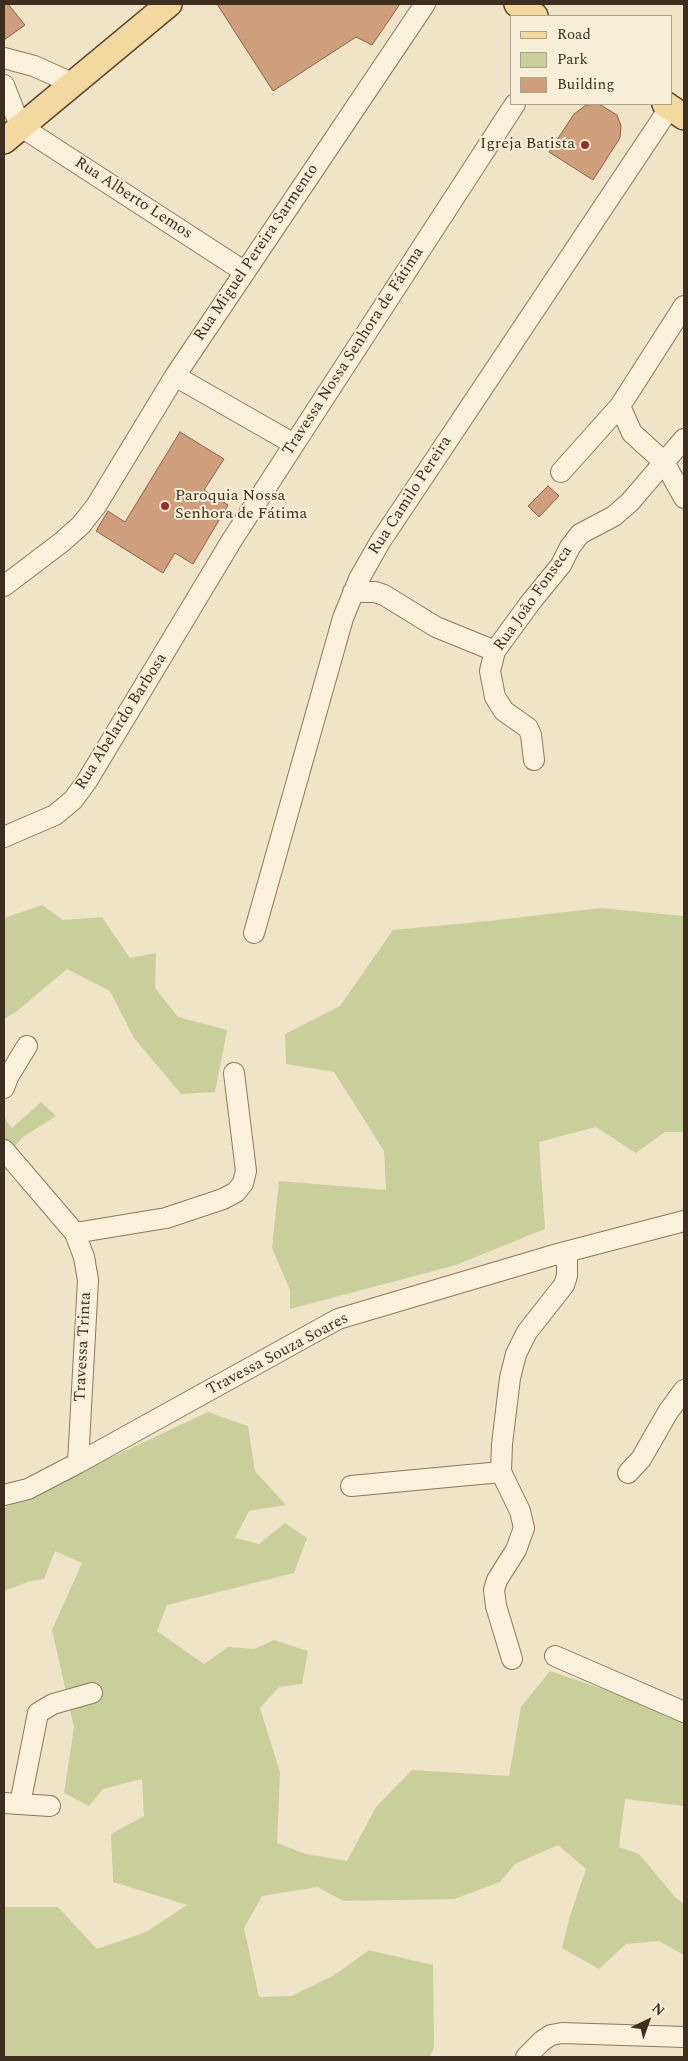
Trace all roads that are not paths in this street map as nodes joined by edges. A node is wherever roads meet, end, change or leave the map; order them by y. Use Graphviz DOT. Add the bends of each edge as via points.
graph roads {
  1 [pos="169,4"];
  2 [pos="424,4"];
  3 [pos="517,4"];
  4 [pos="534,15"];
  5 [pos="13,61"];
  6 [pos="4,79"];
  7 [pos="72,83"];
  8 [pos="4,84"];
  9 [pos="514,105"];
  10 [pos="673,109"];
  11 [pos="9,134"];
  12 [pos="245,272"];
  13 [pos="684,306"];
  14 [pos="175,376"];
  15 [pos="620,406"];
  16 [pos="684,439"];
  17 [pos="294,444"];
  18 [pos="664,462"];
  19 [pos="561,472"];
  20 [pos="684,498"];
  21 [pos="4,586"];
  22 [pos="353,592"];
  23 [pos="196,602"];
  24 [pos="495,651"];
  25 [pos="534,760"];
  26 [pos="4,837"];
  27 [pos="254,933"];
  28 [pos="27,1046"];
  29 [pos="234,1073"];
  30 [pos="4,1088"];
  31 [pos="4,1150"];
  32 [pos="684,1222"];
  33 [pos="75,1234"];
  34 [pos="567,1252"];
  35 [pos="684,1390"];
  36 [pos="78,1463"];
  37 [pos="501,1472"];
  38 [pos="628,1473"];
  39 [pos="351,1486"];
  40 [pos="4,1495"];
  41 [pos="556,1656"];
  42 [pos="512,1658"];
  43 [pos="92,1693"];
  44 [pos="684,1712"];
  45 [pos="12,1804"];
  46 [pos="50,1806"];
  47 [pos="684,2037"];
  48 [pos="526,2057"];
  1 -- 7 [label="main road"];
  2 -- 12 [label="street, Rua Miguel Pereira Sarmento"];
  3 -- 4 [label="main road"];
  5 -- 6 [label="street"];
  5 -- 7 [label="street" via="34,66"];
  7 -- 11 [label="main road"];
  8 -- 11 [label="street"];
  9 -- 17 [label="street, Travessa Nossa Senhora de Fátima"];
  10 -- 22 [label="street, Rua Camilo Pereira" via="380,542"];
  11 -- 12 [label="street, Rua Alberto Lemos"];
  12 -- 14 [label="street, Rua Miguel Pereira Sarmento"];
  13 -- 15 [label="street"];
  14 -- 17 [label="street"];
  14 -- 21 [label="street, Rua Miguel Pereira Sarmento" via="96,506 81,525"];
  15 -- 18 [label="street" via="632,432"];
  15 -- 19 [label="street"];
  16 -- 18 [label="street, Rua João Fonseca"];
  17 -- 23 [label="street, Travessa Nossa Senhora de Fátima"];
  18 -- 20 [label="street"];
  18 -- 24 [label="street, Rua João Fonseca" via="614,516 580,534 561,566"];
  22 -- 24 [label="street" via="384,595 436,627"];
  22 -- 27 [label="street, Rua Camilo Pereira" via="321,693"];
  23 -- 26 [label="street, Rua Abelardo Barbosa" via="73,800 55,815"];
  24 -- 25 [label="street, Rua João Fonseca" via="490,671 495,697 504,711 528,728"];
  28 -- 30 [label="street"];
  29 -- 33 [label="street" via="246,1170 243,1183 236,1192 166,1218"];
  31 -- 33 [label="street, Travessa Trinta"];
  32 -- 34 [label="street, Travessa Souza Soares"];
  33 -- 36 [label="street, Travessa Trinta" via="88,1280"];
  34 -- 36 [label="street, Travessa Souza Soares" via="338,1319"];
  34 -- 37 [label="street" via="564,1286 527,1332 516,1354 510,1378"];
  35 -- 38 [label="street" via="641,1459"];
  36 -- 40 [label="street, Travessa Souza Soares" via="28,1489"];
  37 -- 39 [label="street"];
  37 -- 42 [label="street" via="520,1510 524,1528 494,1590"];
  41 -- 44 [label="street"];
  43 -- 45 [label="street" via="53,1704 38,1713"];
  45 -- 46 [label="street"];
  47 -- 48 [label="street" via="562,2033 542,2041"];
}
